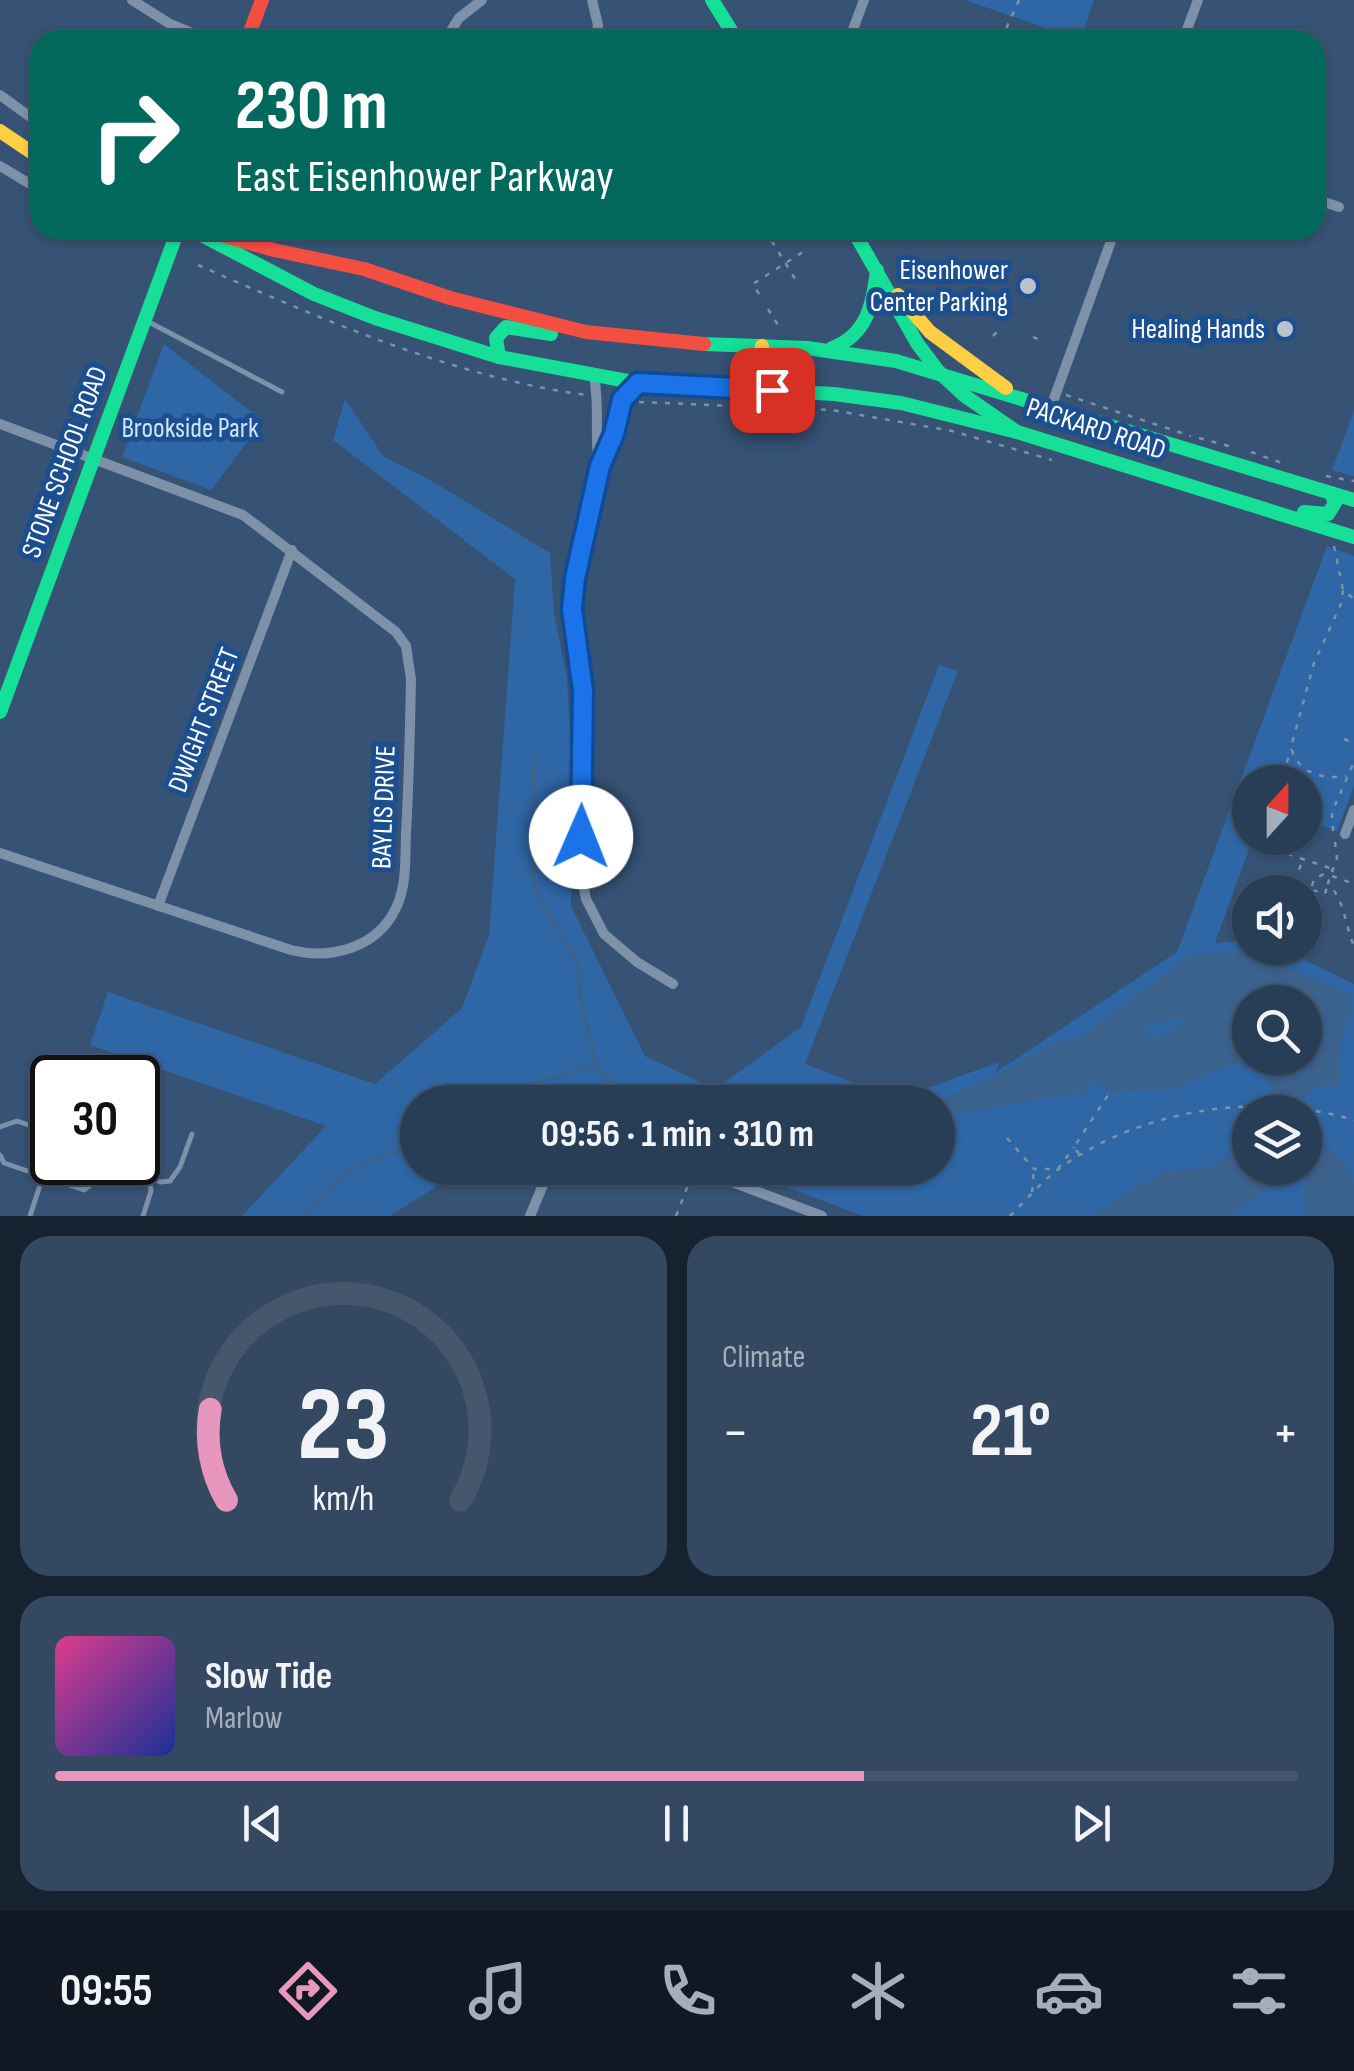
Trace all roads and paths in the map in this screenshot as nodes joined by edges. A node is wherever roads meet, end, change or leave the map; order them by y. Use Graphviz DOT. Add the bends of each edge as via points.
graph roads {
  1 [pos="132,0"];
  2 [pos="262,0"];
  3 [pos="482,0"];
  4 [pos="592,0"];
  5 [pos="712,0"];
  6 [pos="864,0"];
  7 [pos="1019,0"];
  8 [pos="1198,0"];
  9 [pos="184,30"];
  10 [pos="252,30"];
  11 [pos="452,30"];
  12 [pos="597,30"];
  13 [pos="731,30"];
  14 [pos="853,30"];
  15 [pos="1005,30"];
  16 [pos="1188,30"];
  17 [pos="0,95"];
  18 [pos="30,117"];
  19 [pos="0,131"];
  20 [pos="30,151"];
  21 [pos="0,166"];
  22 [pos="30,184"];
  23 [pos="1325,201"];
  24 [pos="1339,206"];
  25 [pos="174,240"];
  26 [pos="211,240"];
  27 [pos="239,240"];
  28 [pos="770,240"];
  29 [pos="860,240"];
  30 [pos="1111,240"];
  31 [pos="806,250"];
  32 [pos="786,263"];
  33 [pos="198,265"];
  34 [pos="880,274"];
  35 [pos="798,282"];
  36 [pos="758,294"];
  37 [pos="768,309"];
  38 [pos="144,320"];
  39 [pos="778,326"];
  40 [pos="1000,329"];
  41 [pos="586,332"];
  42 [pos="993,336"];
  43 [pos="762,346"];
  44 [pos="824,350"];
  45 [pos="499,357"];
  46 [pos="938,372"];
  47 [pos="594,377"];
  48 [pos="638,383"];
  49 [pos="690,388"];
  50 [pos="282,392"];
  51 [pos="1065,394"];
  52 [pos="592,396"];
  53 [pos="1019,397"];
  54 [pos="640,402"];
  55 [pos="1050,407"];
  56 [pos="0,424"];
  57 [pos="1017,432"];
  58 [pos="1236,448"];
  59 [pos="1252,452"];
  60 [pos="95,457"];
  61 [pos="1052,460"];
  62 [pos="1287,465"];
  63 [pos="600,466"];
  64 [pos="1321,476"];
  65 [pos="1354,481"];
  66 [pos="1215,493"];
  67 [pos="1332,493"];
  68 [pos="1354,500"];
  69 [pos="1354,536"];
  70 [pos="1334,545"];
  71 [pos="292,550"];
  72 [pos="1343,590"];
  73 [pos="1353,599"];
  74 [pos="1341,604"];
  75 [pos="0,712"];
  76 [pos="1344,739"];
  77 [pos="1354,743"];
  78 [pos="1291,747"];
  79 [pos="1354,762"];
  80 [pos="1285,765"];
  81 [pos="1346,776"];
  82 [pos="1354,810"];
  83 [pos="1345,834"];
  84 [pos="0,853"];
  85 [pos="1290,855"];
  86 [pos="1302,859"];
  87 [pos="1333,870"];
  88 [pos="1297,875"];
  89 [pos="1322,875"];
  90 [pos="1331,876"];
  91 [pos="1328,884"];
  92 [pos="1354,884"];
  93 [pos="1322,893"];
  94 [pos="158,906"];
  95 [pos="1354,946"];
  96 [pos="673,984"];
  97 [pos="1110,1092"];
  98 [pos="1354,1120"];
  99 [pos="30,1125"];
  100 [pos="0,1127"];
  101 [pos="192,1134"];
  102 [pos="1007,1138"];
  103 [pos="1074,1147"];
  104 [pos="0,1154"];
  105 [pos="1080,1156"];
  106 [pos="1034,1168"];
  107 [pos="1058,1170"];
  108 [pos="30,1172"];
  109 [pos="160,1182"];
  110 [pos="40,1185"];
  111 [pos="151,1185"];
  112 [pos="543,1185"];
  113 [pos="688,1185"];
  114 [pos="740,1185"];
  115 [pos="1032,1194"];
  116 [pos="30,1216"];
  117 [pos="143,1216"];
  118 [pos="530,1216"];
  119 [pos="676,1216"];
  120 [pos="822,1216"];
  121 [pos="1010,1216"];
  1 -- 9 [label="street"];
  2 -- 10 [label="main road"];
  3 -- 11 [label="street"];
  4 -- 12 [label="street"];
  5 -- 13 [label="main road"];
  6 -- 14 [label="street"];
  7 -- 15 [label="path"];
  8 -- 16 [label="street"];
  17 -- 18 [label="street"];
  19 -- 20 [label="main road"];
  21 -- 22 [label="street"];
  23 -- 24 [label="street"];
  25 -- 38 [label="main road, STONE SCHOOL ROAD"];
  26 -- 45 [label="main road" via="314,294"];
  27 -- 41 [label="main road"];
  28 -- 32 [label="path"];
  29 -- 34 [label="main road, PACKARD ROAD"];
  30 -- 55 [label="street"];
  31 -- 32 [label="path"];
  32 -- 35 [label="path"];
  32 -- 36 [label="path" via="753,284"];
  33 -- 52 [label="path" via="444,360"];
  34 -- 44 [label="main road" via="860,331 848,344"];
  34 -- 46 [label="main road, PACKARD ROAD"];
  34 -- 53 [label="main road" via="930,332"];
  37 -- 39 [label="path"];
  38 -- 50 [label="lane"];
  38 -- 60 [label="main road, STONE SCHOOL ROAD"];
  40 -- 42 [label="path"];
  41 -- 43 [label="main road, PACKARD ROAD"];
  41 -- 45 [label="main road" via="560,336 506,326 496,338"];
  43 -- 44 [label="main road, PACKARD ROAD"];
  43 -- 49 [label="main road" via="760,369 750,380 711,380"];
  44 -- 46 [label="main road, PACKARD ROAD"];
  45 -- 47 [label="main road"];
  46 -- 53 [label="main road, PACKARD ROAD"];
  46 -- 57 [label="main road, PACKARD ROAD"];
  47 -- 48 [label="main road"];
  47 -- 63 [label="street"];
  48 -- 49 [label="main road"];
  48 -- 63 [label="street" via="622,400"];
  49 -- 57 [label="main road" via="868,399"];
  51 -- 58 [label="path"];
  53 -- 55 [label="main road, PACKARD ROAD"];
  54 -- 61 [label="path" via="832,410 952,432"];
  55 -- 67 [label="main road, PACKARD ROAD"];
  56 -- 60 [label="street, BAYLIS DRIVE"];
  57 -- 66 [label="main road, PACKARD ROAD"];
  59 -- 62 [label="path"];
  60 -- 71 [label="street, BAYLIS DRIVE" via="244,515"];
  60 -- 75 [label="main road, STONE SCHOOL ROAD"];
  63 -- 96 [label="street" via="572,609 583,691 580,868 604,934"];
  64 -- 65 [label="path"];
  66 -- 67 [label="main road" via="1321,516 1334,507"];
  66 -- 69 [label="main road, PACKARD ROAD"];
  67 -- 68 [label="main road, PACKARD ROAD"];
  70 -- 72 [label="path"];
  71 -- 94 [label="street, DWIGHT STREET"];
  71 -- 94 [label="street, BAYLIS DRIVE" via="406,646 411,680 396,910 373,937 322,954"];
  72 -- 73 [label="path"];
  72 -- 74 [label="path"];
  73 -- 74 [label="path"];
  74 -- 78 [label="path" via="1314,663"];
  76 -- 77 [label="path"];
  78 -- 80 [label="path"];
  78 -- 81 [label="path" via="1307,770"];
  79 -- 81 [label="path"];
  81 -- 87 [label="path" via="1332,812"];
  82 -- 83 [label="street"];
  84 -- 94 [label="street, BAYLIS DRIVE"];
  85 -- 86 [label="path"];
  86 -- 87 [label="path"];
  86 -- 88 [label="path"];
  87 -- 89 [label="path"];
  87 -- 90 [label="path"];
  90 -- 91 [label="path"];
  90 -- 92 [label="path"];
  91 -- 93 [label="path"];
  91 -- 95 [label="path" via="1343,902"];
  97 -- 103 [label="path"];
  98 -- 105 [label="path" via="1275,1106 1200,1111 1142,1126"];
  99 -- 100 [label="lane" via="17,1121"];
  101 -- 109 [label="lane" via="175,1176"];
  102 -- 106 [label="path"];
  103 -- 105 [label="path"];
  103 -- 107 [label="path"];
  104 -- 108 [label="lane" via="4,1163"];
  105 -- 107 [label="path"];
  106 -- 107 [label="path"];
  106 -- 115 [label="path"];
  107 -- 115 [label="path"];
  110 -- 116 [label="lane"];
  111 -- 117 [label="lane"];
  112 -- 118 [label="street"];
  113 -- 119 [label="path"];
  114 -- 120 [label="street"];
  115 -- 121 [label="path"];
}
